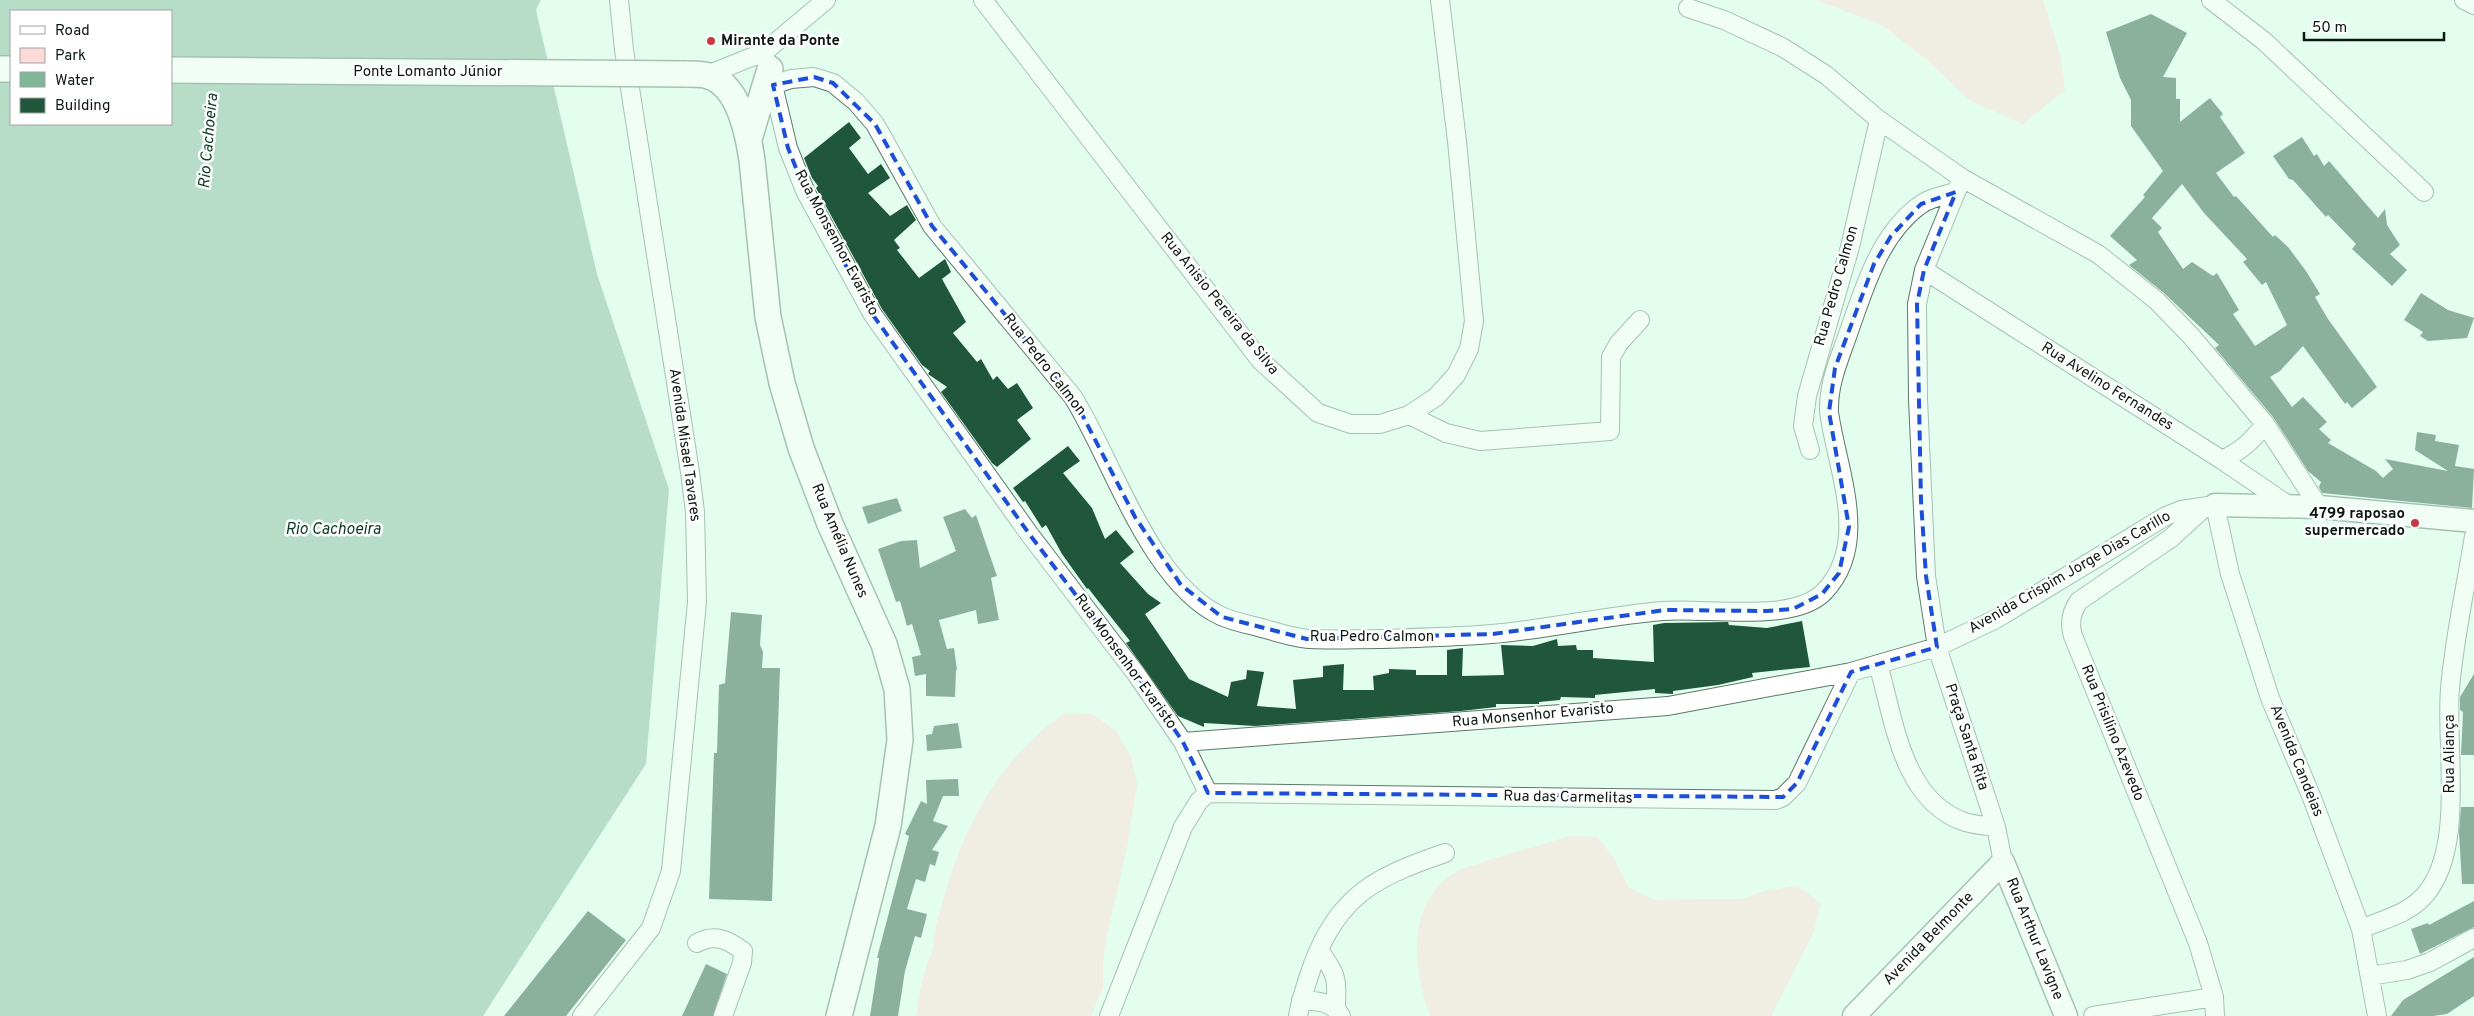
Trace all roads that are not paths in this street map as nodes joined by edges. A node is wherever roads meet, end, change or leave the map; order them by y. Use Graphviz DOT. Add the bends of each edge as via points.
graph roads {
  1 [pos="619,0"];
  2 [pos="826,0"];
  3 [pos="983,0"];
  4 [pos="1440,0"];
  5 [pos="2211,0"];
  6 [pos="2464,0"];
  7 [pos="2474,5"];
  8 [pos="1688,8"];
  9 [pos="769,69"];
  10 [pos="172,70"];
  11 [pos="696,75"];
  12 [pos="1879,120"];
  13 [pos="749,139"];
  14 [pos="1959,185"];
  15 [pos="2424,192"];
  16 [pos="1924,270"];
  17 [pos="1640,320"];
  18 [pos="1409,415"];
  19 [pos="2265,424"];
  20 [pos="1810,450"];
  21 [pos="2222,460"];
  22 [pos="2211,505"];
  23 [pos="2288,505"];
  24 [pos="2319,507"];
  25 [pos="2474,521"];
  26 [pos="2474,536"];
  27 [pos="2469,600"];
  28 [pos="1937,647"];
  29 [pos="1878,664"];
  30 [pos="1851,672"];
  31 [pos="1183,742"];
  32 [pos="1208,793"];
  33 [pos="1996,827"];
  34 [pos="1445,853"];
  35 [pos="2003,862"];
  36 [pos="2361,929"];
  37 [pos="2474,938"];
  38 [pos="697,943"];
  39 [pos="1319,950"];
  40 [pos="2370,976"];
  41 [pos="2214,996"];
  42 [pos="1300,1008"];
  43 [pos="1338,1012"];
  44 [pos="582,1016"];
  45 [pos="723,1016"];
  46 [pos="839,1016"];
  47 [pos="1109,1016"];
  48 [pos="1854,1016"];
  49 [pos="2066,1016"];
  50 [pos="2093,1016"];
  51 [pos="2215,1016"];
  52 [pos="2377,1016"];
  1 -- 44 [label="street, Avenida Misael Tavares" via="693,496 697,602 671,871 651,928"];
  2 -- 9 [label="street"];
  3 -- 18 [label="street, Rua Anisio Pereira da Silva" via="1260,360 1318,413 1351,424 1380,424"];
  4 -- 18 [label="street, Rua Anisio Pereira da Silva" via="1458,141 1474,322 1469,349 1456,375 1436,397"];
  5 -- 15 [label="street" via="2264,41"];
  6 -- 7 [label="street"];
  8 -- 12 [label="street" via="1782,46 1826,75"];
  9 -- 11 [label="street"];
  9 -- 13 [label="main road"];
  9 -- 14 [label="street, Rua Pedro Calmon" via="791,79 814,77 833,83 875,124 932,226 1073,397 1135,517 1182,585 1202,604 1222,616 1307,639 1493,634 1665,610 1793,609 1822,594 1839,573 1847,553 1849,527 1829,412 1828,400 1835,368 1874,264 1891,236 1921,204"];
  9 -- 31 [label="street, Rua Monsenhor Evaristo" via="788,148 806,192 873,315 1030,535 1137,674"];
  10 -- 11 [label="main road, Ponte Lomanto Júnior, bridge"];
  11 -- 13 [label="main road, Rua Amélia Nunes" via="728,90 738,106"];
  12 -- 14 [label="street"];
  12 -- 20 [label="street, Rua Pedro Calmon" via="1850,247 1807,396 1803,426"];
  13 -- 46 [label="main road, Rua Amélia Nunes" via="768,317 782,383 801,448 830,524 884,644 896,689 900,740 888,826"];
  14 -- 16 [label="street"];
  14 -- 19 [label="street" via="2098,254 2157,301"];
  16 -- 21 [label="street, Rua Avelino Fernandes"];
  16 -- 28 [label="street" via="1917,304 1920,473 1926,576"];
  17 -- 18 [label="street" via="1611,357 1610,431 1480,441 1446,433"];
  19 -- 21 [label="street" via="2239,452"];
  19 -- 24 [label="street"];
  21 -- 23 [label="street, Rua Avelino Fernandes"];
  22 -- 23 [label="street, Avenida Crispim Jorge Dias Carillo"];
  22 -- 28 [label="street, Avenida Crispim Jorge Dias Carillo" via="2166,516 1996,619"];
  22 -- 36 [label="street, Avenida Candeias" via="2270,698"];
  22 -- 41 [label="street, Rua Prisilino Azevedo" via="2171,538 2079,601 2073,609 2071,630 2198,943"];
  23 -- 24 [label="street, Avenida Crispim Jorge Dias Carillo"];
  24 -- 25 [label="street, Avenida Crispim Jorge Dias Carillo"];
  26 -- 27 [label="street, Rua Aliança"];
  27 -- 36 [label="street, Rua Aliança" via="2449,691 2450,821 2442,863 2425,895 2410,908"];
  28 -- 29 [label="street, Rua Monsenhor Evaristo"];
  28 -- 33 [label="street, Praça Santa Rita"];
  29 -- 30 [label="street, Rua Monsenhor Evaristo"];
  29 -- 33 [label="street" via="1907,765 1925,794 1948,813 1966,822"];
  30 -- 31 [label="street, Rua Monsenhor Evaristo" via="1668,706"];
  30 -- 32 [label="street, Rua das Carmelitas" via="1797,783 1776,800"];
  31 -- 32 [label="street"];
  32 -- 47 [label="street" via="1186,822"];
  33 -- 35 [label="street, Praça Santa Rita"];
  34 -- 39 [label="street" via="1409,865 1379,880 1350,903 1330,926"];
  35 -- 48 [label="street, Avenida Belmonte"];
  35 -- 49 [label="street, Rua Arthur Lavigne"];
  36 -- 40 [label="street, Avenida Candeias"];
  37 -- 40 [label="street" via="2430,962 2407,970"];
  38 -- 45 [label="street" via="717,937 730,941 743,951 742,963"];
  39 -- 42 [label="street"];
  39 -- 43 [label="street" via="1337,980"];
  40 -- 52 [label="street, Avenida Candeias"];
  41 -- 50 [label="street"];
  41 -- 51 [label="street, Rua Prisilino Azevedo"];
  42 -- 43 [label="street" via="1325,1002"];
}
